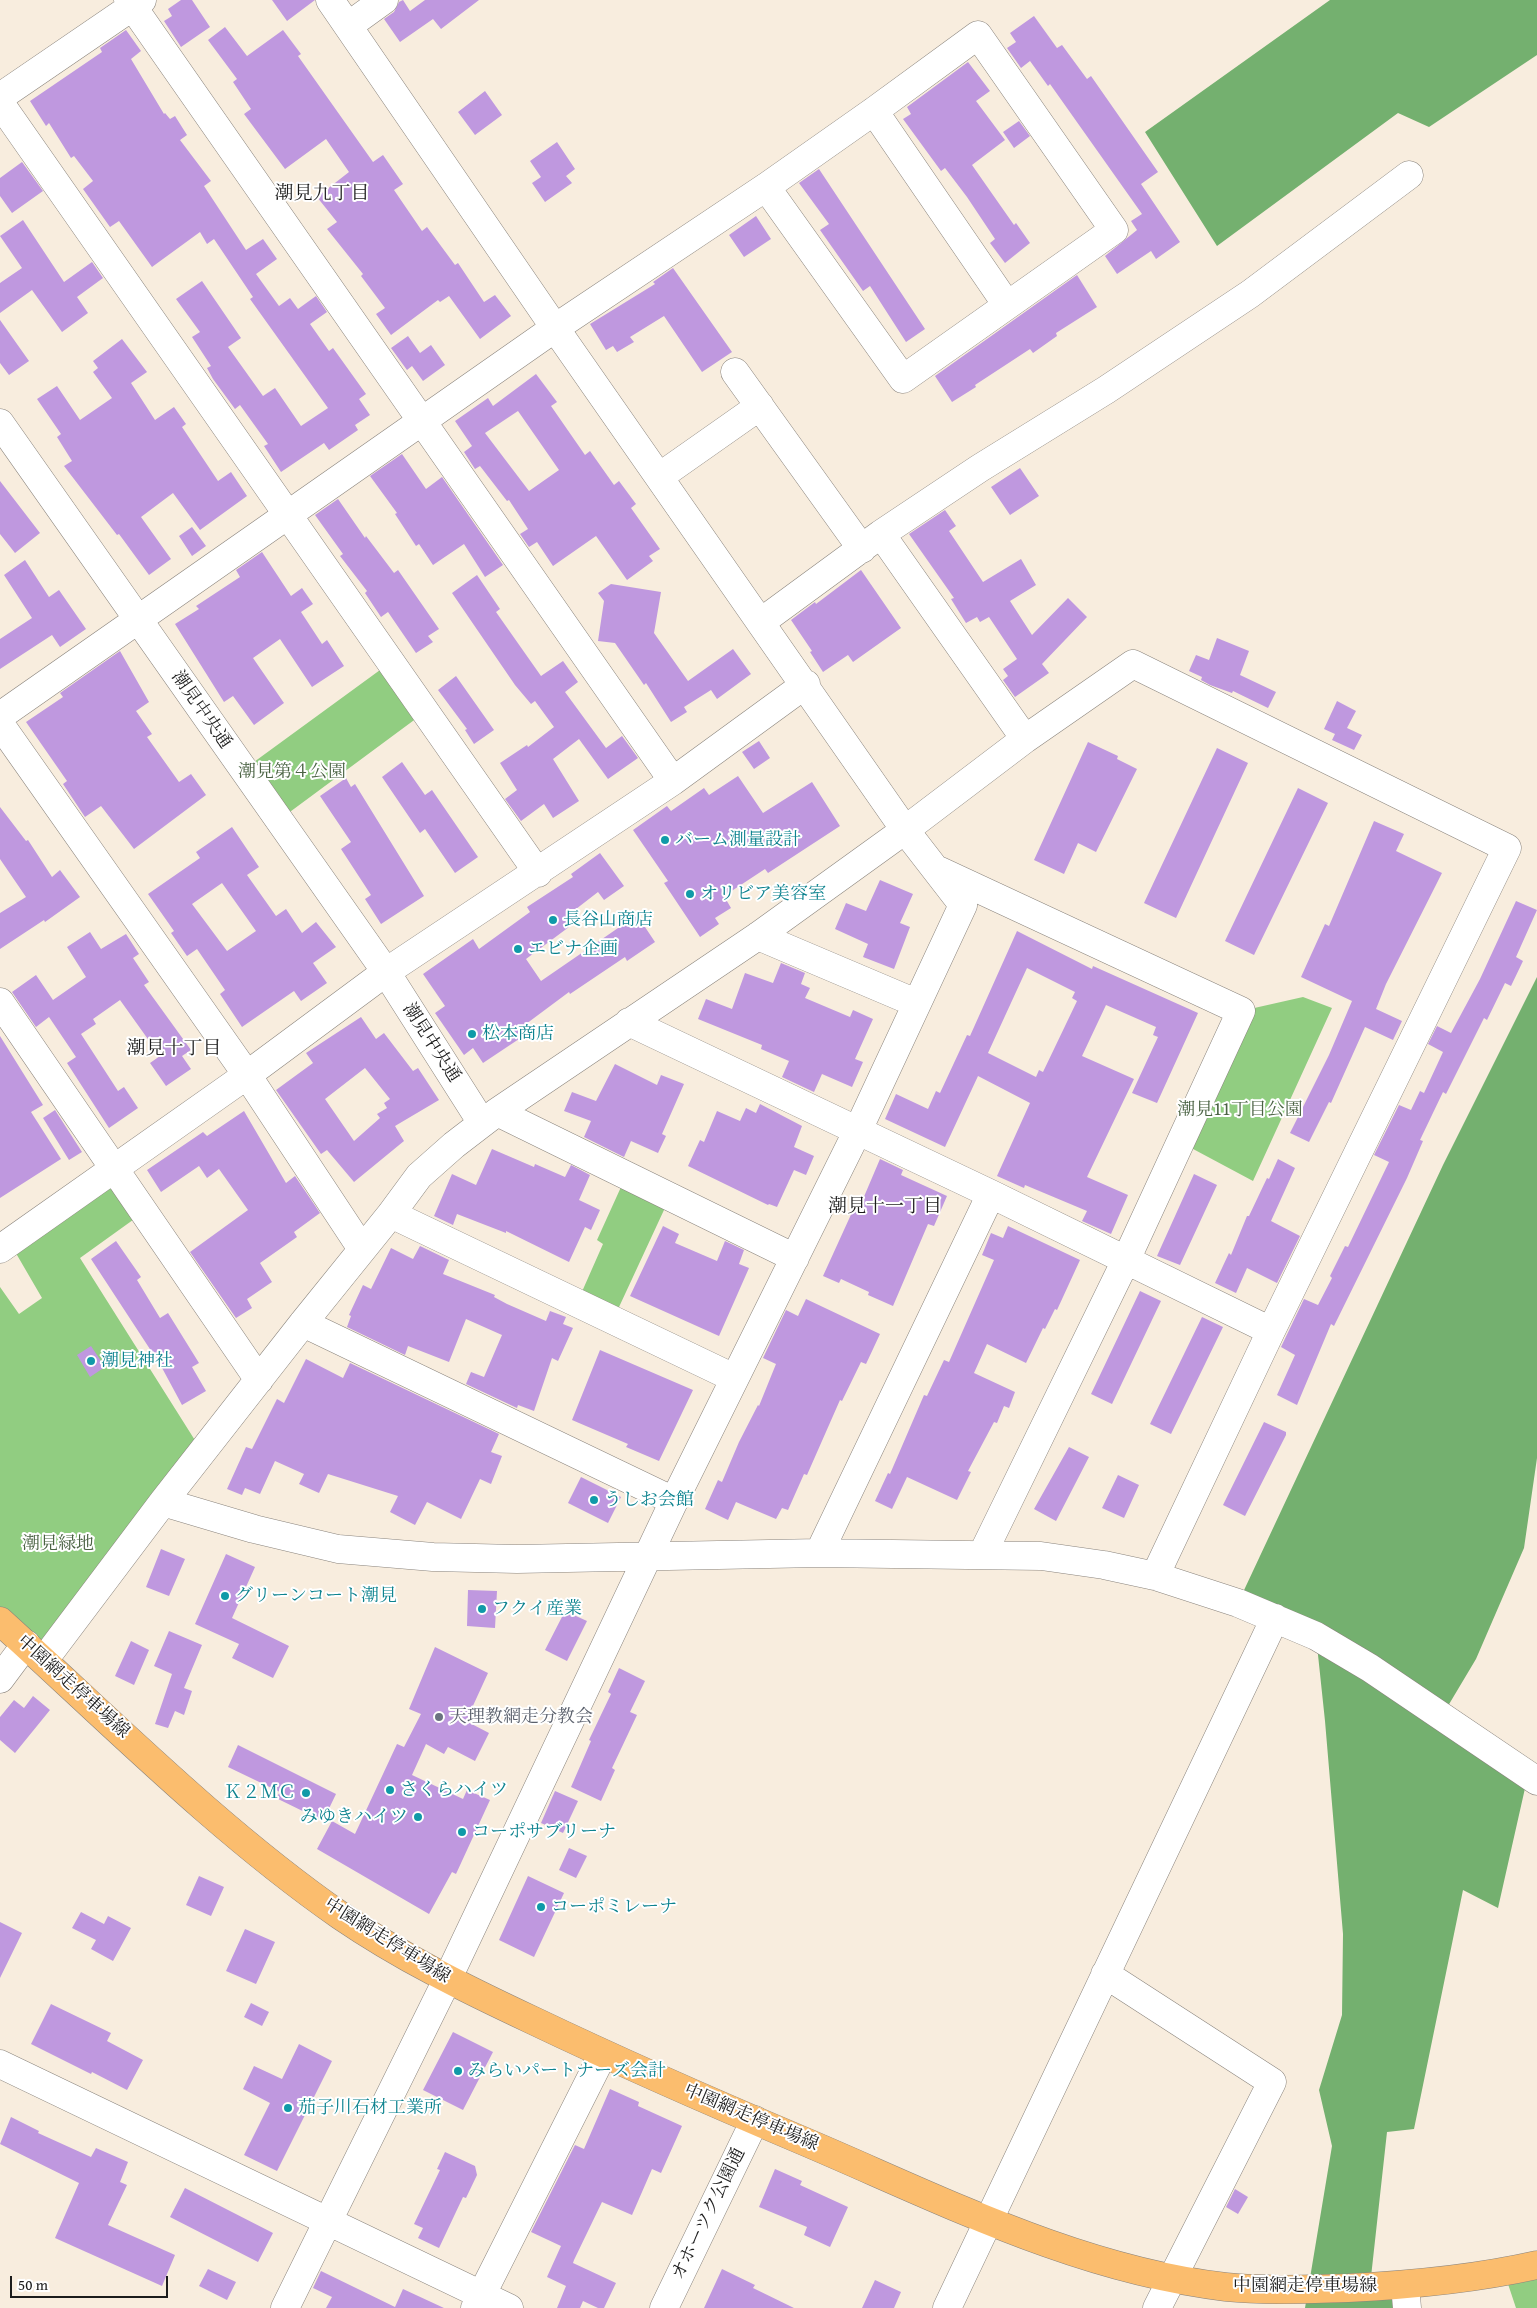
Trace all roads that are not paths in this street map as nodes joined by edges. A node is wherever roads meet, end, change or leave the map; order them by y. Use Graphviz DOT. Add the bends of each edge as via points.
graph roads {
  1 [pos="330,0"];
  2 [pos="384,0"];
  3 [pos="134,2"];
  4 [pos="348,26"];
  5 [pos="0,97"];
  6 [pos="0,102"];
  7 [pos="874,111"];
  8 [pos="1409,175"];
  9 [pos="766,186"];
  10 [pos="1007,305"];
  11 [pos="555,328"];
  12 [pos="735,372"];
  13 [pos="760,406"];
  14 [pos="423,422"];
  15 [pos="0,423"];
  16 [pos="659,477"];
  17 [pos="289,515"];
  18 [pos="872,542"];
  19 [pos="138,620"];
  20 [pos="761,622"];
  21 [pos="806,684"];
  22 [pos="0,716"];
  23 [pos="0,724"];
  24 [pos="1026,739"];
  25 [pos="673,781"];
  26 [pos="906,830"];
  27 [pos="936,869"];
  28 [pos="538,873"];
  29 [pos="758,936"];
  30 [pos="386,972"];
  31 [pos="0,1002"];
  32 [pos="916,1003"];
  33 [pos="629,1022"];
  34 [pos="247,1075"];
  35 [pos="490,1118"];
  36 [pos="858,1130"];
  37 [pos="116,1169"];
  38 [pos="991,1194"];
  39 [pos="391,1214"];
  40 [pos="362,1249"];
  41 [pos="0,1250"];
  42 [pos="795,1258"];
  43 [pos="1126,1260"];
  44 [pos="303,1323"];
  45 [pos="1272,1331"];
  46 [pos="734,1378"];
  47 [pos="259,1380"];
  48 [pos="674,1501"];
  49 [pos="163,1502"];
  50 [pos="819,1553"];
  51 [pos="982,1555"];
  52 [pos="648,1557"];
  53 [pos="1155,1576"];
  54 [pos="1275,1618"];
  55 [pos="0,1621"];
  56 [pos="35,1652"];
  57 [pos="0,1679"];
  58 [pos="1537,1781"];
  59 [pos="1105,1974"];
  60 [pos="447,1980"];
  61 [pos="603,2054"];
  62 [pos="0,2064"];
  63 [pos="755,2120"];
  64 [pos="988,2220"];
  65 [pos="327,2222"];
  66 [pos="1537,2265"];
  67 [pos="1173,2278"];
  68 [pos="1406,2296"];
  69 [pos="478,2302"];
  70 [pos="285,2308"];
  71 [pos="509,2308"];
  72 [pos="664,2308"];
  73 [pos="947,2308"];
  74 [pos="1157,2308"];
  1 -- 4 [label="street"];
  2 -- 4 [label="street"];
  3 -- 5 [label="street"];
  3 -- 14 [label="street"];
  4 -- 11 [label="street"];
  6 -- 17 [label="street"];
  7 -- 9 [label="street"];
  7 -- 10 [label="street"];
  7 -- 10 [label="street" via="978,35 1114,230"];
  8 -- 18 [label="street" via="1250,294 1106,390 980,468"];
  9 -- 10 [label="street" via="903,379"];
  9 -- 11 [label="street"];
  11 -- 14 [label="street"];
  11 -- 16 [label="street"];
  12 -- 13 [label="street"];
  13 -- 16 [label="street"];
  13 -- 18 [label="street"];
  14 -- 17 [label="street"];
  14 -- 25 [label="street"];
  15 -- 19 [label="street, 潮見中央通"];
  16 -- 20 [label="street"];
  17 -- 19 [label="street"];
  17 -- 28 [label="street"];
  18 -- 20 [label="street"];
  18 -- 24 [label="street"];
  19 -- 22 [label="street"];
  19 -- 30 [label="street, 潮見中央通"];
  20 -- 21 [label="street"];
  21 -- 25 [label="street"];
  21 -- 26 [label="street"];
  23 -- 34 [label="street"];
  24 -- 26 [label="street"];
  24 -- 45 [label="street" via="1133,664 1507,848"];
  25 -- 28 [label="street"];
  26 -- 27 [label="street"];
  26 -- 29 [label="street"];
  27 -- 32 [label="street" via="963,905"];
  27 -- 43 [label="street" via="1241,1011"];
  28 -- 30 [label="street"];
  29 -- 32 [label="street"];
  29 -- 33 [label="street"];
  30 -- 34 [label="street"];
  30 -- 35 [label="street, 潮見中央通"];
  31 -- 37 [label="street"];
  32 -- 36 [label="street"];
  33 -- 35 [label="street"];
  33 -- 36 [label="street"];
  34 -- 37 [label="street"];
  34 -- 40 [label="street"];
  35 -- 39 [label="street" via="419,1176"];
  35 -- 42 [label="street"];
  36 -- 38 [label="street"];
  36 -- 42 [label="street"];
  37 -- 41 [label="street"];
  37 -- 47 [label="street"];
  38 -- 43 [label="street"];
  38 -- 50 [label="street"];
  39 -- 40 [label="street"];
  39 -- 46 [label="street"];
  40 -- 44 [label="street"];
  42 -- 46 [label="street"];
  43 -- 45 [label="street"];
  43 -- 51 [label="street"];
  44 -- 47 [label="street"];
  44 -- 48 [label="street"];
  45 -- 53 [label="street"];
  46 -- 48 [label="street"];
  47 -- 49 [label="street"];
  48 -- 52 [label="street"];
  49 -- 52 [label="street" via="338,1549 433,1557"];
  49 -- 56 [label="street"];
  50 -- 51 [label="street"];
  50 -- 52 [label="street"];
  51 -- 53 [label="street" via="1042,1556"];
  52 -- 60 [label="street"];
  53 -- 54 [label="street" via="1238,1602"];
  54 -- 58 [label="street" via="1316,1636 1370,1668"];
  54 -- 59 [label="street"];
  55 -- 56 [label="main road, 中園網走停車場線"];
  56 -- 57 [label="street"];
  56 -- 60 [label="main road, 中園網走停車場線" via="262,1856 342,1916"];
  59 -- 64 [label="street"];
  59 -- 67 [label="street" via="1272,2082"];
  60 -- 61 [label="main road, 中園網走停車場線"];
  60 -- 65 [label="street"];
  61 -- 63 [label="main road, 中園網走停車場線"];
  61 -- 69 [label="street"];
  62 -- 65 [label="street"];
  63 -- 64 [label="main road, 中園網走停車場線"];
  63 -- 72 [label="street, オホーツク公園通"];
  64 -- 67 [label="main road, 中園網走停車場線" via="1082,2254"];
  64 -- 73 [label="street"];
  65 -- 69 [label="street"];
  65 -- 70 [label="street"];
  66 -- 68 [label="main road, 中園網走停車場線"];
  67 -- 68 [label="main road, 中園網走停車場線" via="1226,2287"];
  67 -- 74 [label="street"];
  69 -- 71 [label="street"];
}
